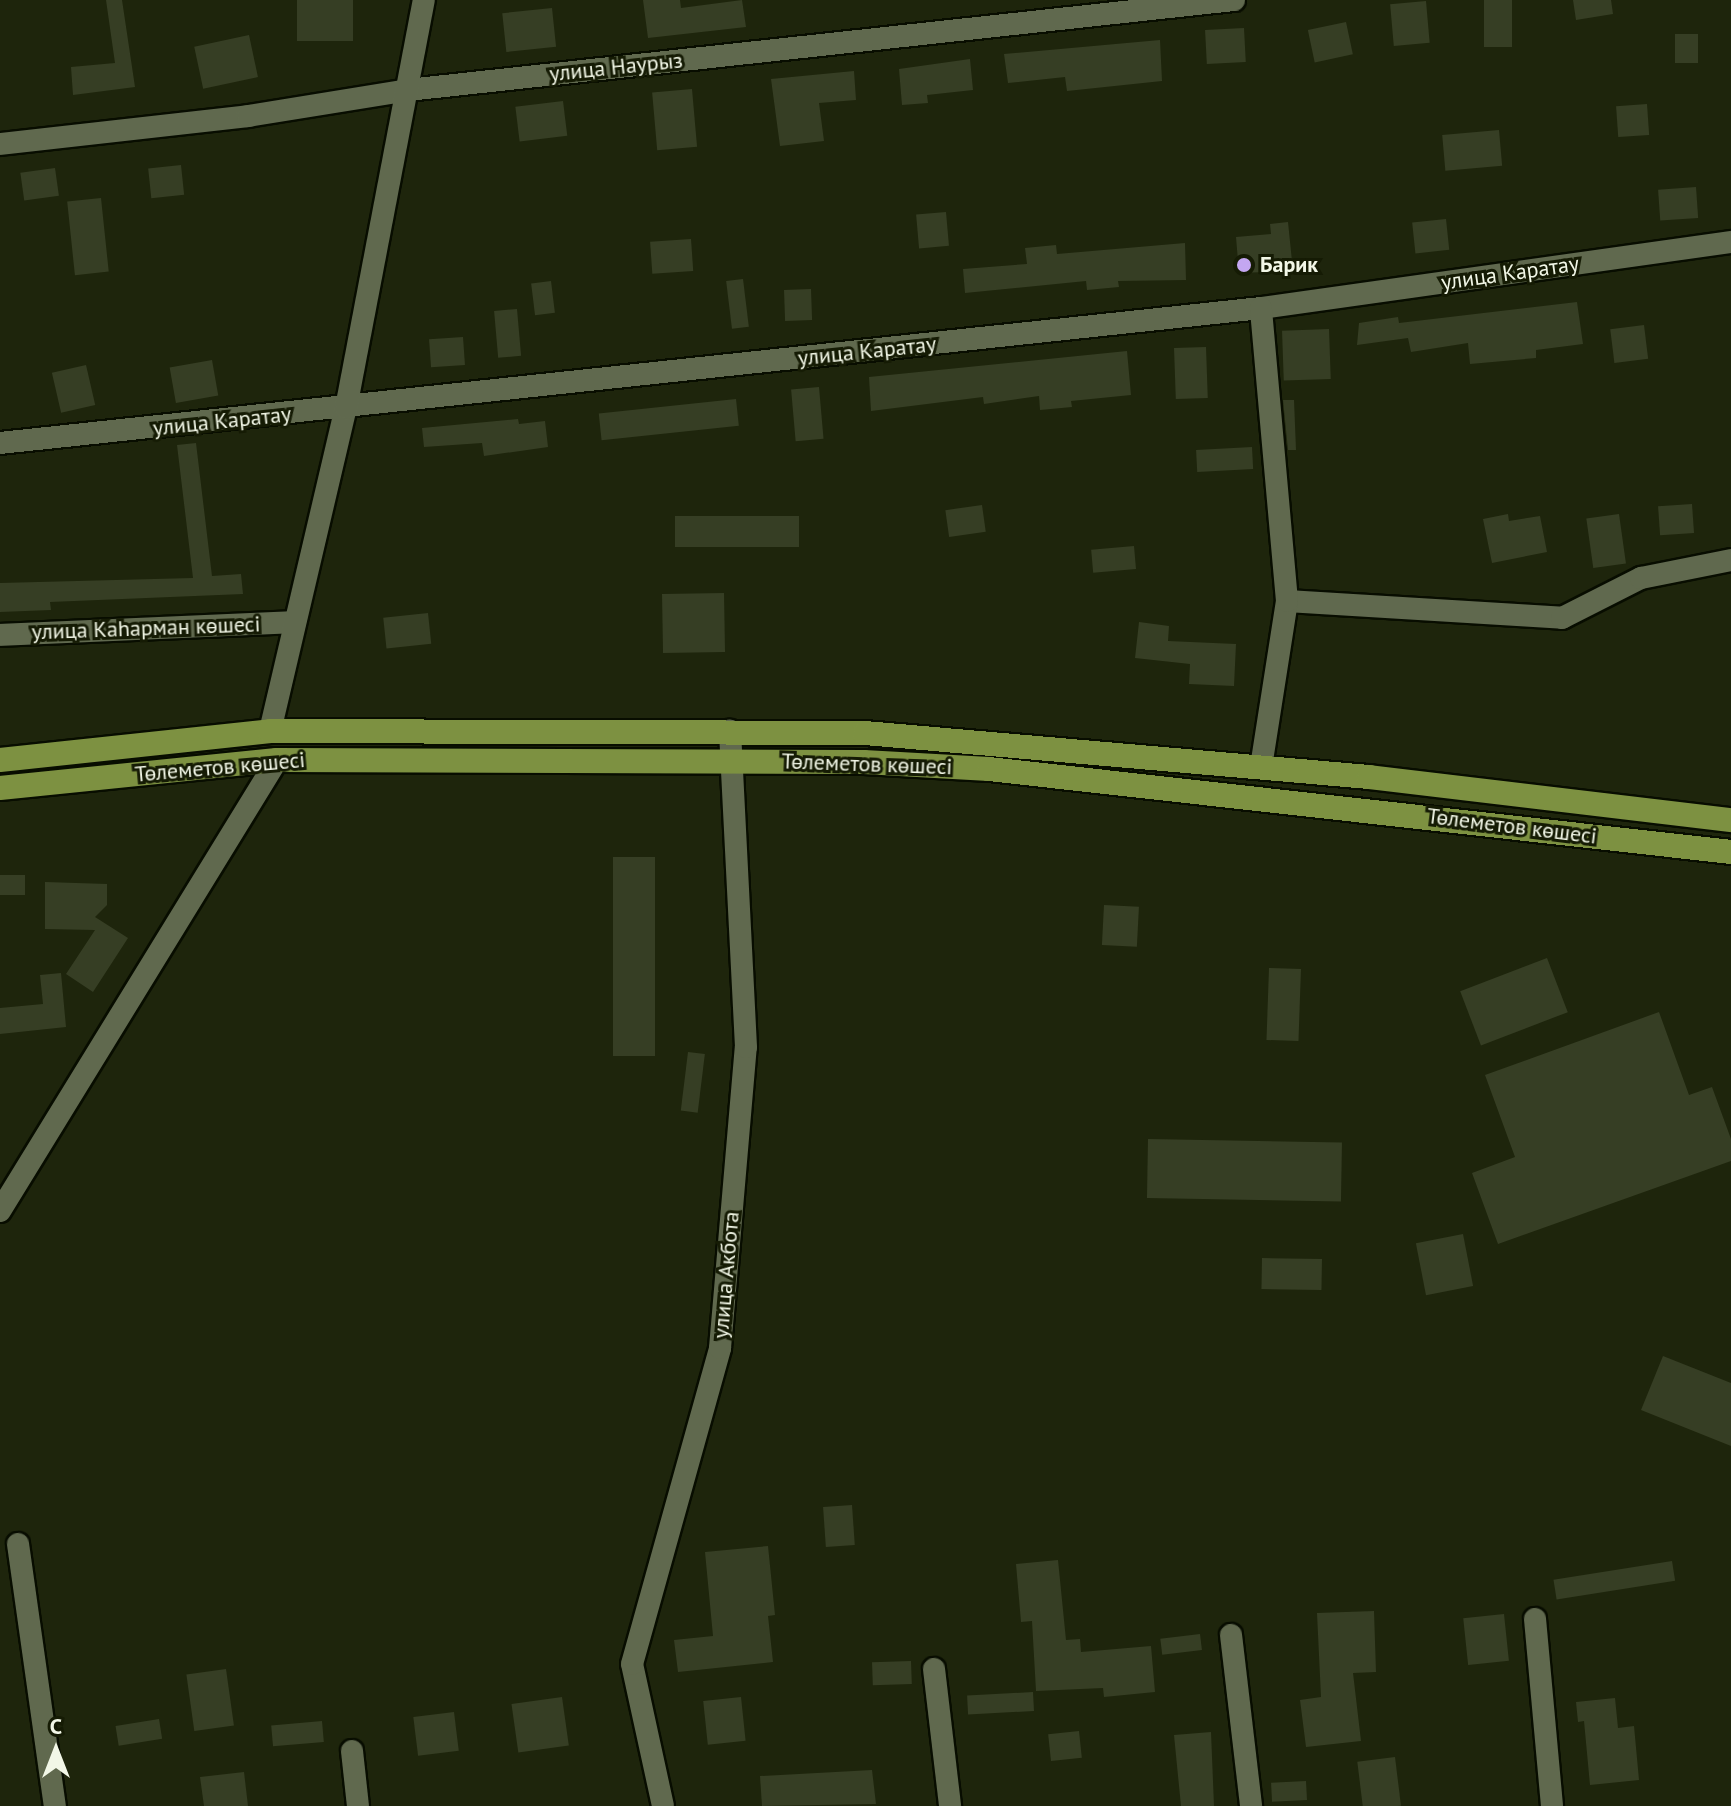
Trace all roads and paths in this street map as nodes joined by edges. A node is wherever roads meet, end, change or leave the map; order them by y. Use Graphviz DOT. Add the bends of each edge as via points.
graph roads {
  1 [pos="424,0"];
  2 [pos="1234,0"];
  3 [pos="408,90"];
  4 [pos="0,144"];
  5 [pos="1731,242"];
  6 [pos="1261,308"];
  7 [pos="346,408"];
  8 [pos="0,443"];
  9 [pos="1731,560"];
  10 [pos="1287,601"];
  11 [pos="292,622"];
  12 [pos="0,635"];
  13 [pos="730,730"];
  14 [pos="270,731"];
  15 [pos="0,760"];
  16 [pos="277,760"];
  17 [pos="732,761"];
  18 [pos="1261,767"];
  19 [pos="0,788"];
  20 [pos="1731,820"];
  21 [pos="1731,852"];
  22 [pos="23,1171"];
  23 [pos="0,1173"];
  24 [pos="0,1211"];
  25 [pos="18,1544"];
  26 [pos="1535,1619"];
  27 [pos="1231,1635"];
  28 [pos="934,1669"];
  29 [pos="352,1751"];
  30 [pos="55,1806"];
  31 [pos="358,1806"];
  32 [pos="663,1806"];
  33 [pos="950,1806"];
  34 [pos="1251,1806"];
  35 [pos="1552,1806"];
  1 -- 3 [label="street"];
  2 -- 3 [label="street, улица Наурыз"];
  3 -- 4 [label="street, улица Наурыз" via="248,116"];
  3 -- 7 [label="street"];
  5 -- 6 [label="street, улица Каратау"];
  6 -- 7 [label="street, улица Каратау"];
  6 -- 10 [label="street"];
  7 -- 8 [label="street, улица Каратау"];
  7 -- 11 [label="street"];
  9 -- 10 [label="street" via="1641,578 1562,618"];
  10 -- 18 [label="street"];
  11 -- 12 [label="street, улица Каһарман көшесі"];
  11 -- 14 [label="street"];
  13 -- 14 [label="main road, Төлеметов көшесі"];
  13 -- 17 [label="street, улица Акбота"];
  13 -- 18 [label="main road, Төлеметов көшесі" via="989,741"];
  14 -- 15 [label="main road, Төлеметов көшесі"];
  16 -- 17 [label="main road, Төлеметов көшесі"];
  16 -- 19 [label="main road, Төлеметов көшесі"];
  16 -- 22 [label="street"];
  17 -- 21 [label="main road, Төлеметов көшесі" via="989,769"];
  17 -- 32 [label="street, улица Акбота" via="746,1047 720,1348 632,1664"];
  18 -- 20 [label="main road, Төлеметов көшесі"];
  22 -- 23 [label="street"];
  22 -- 24 [label="street"];
  25 -- 30 [label="street"];
  26 -- 35 [label="street"];
  27 -- 34 [label="street"];
  28 -- 33 [label="street"];
  29 -- 31 [label="street"];
}
